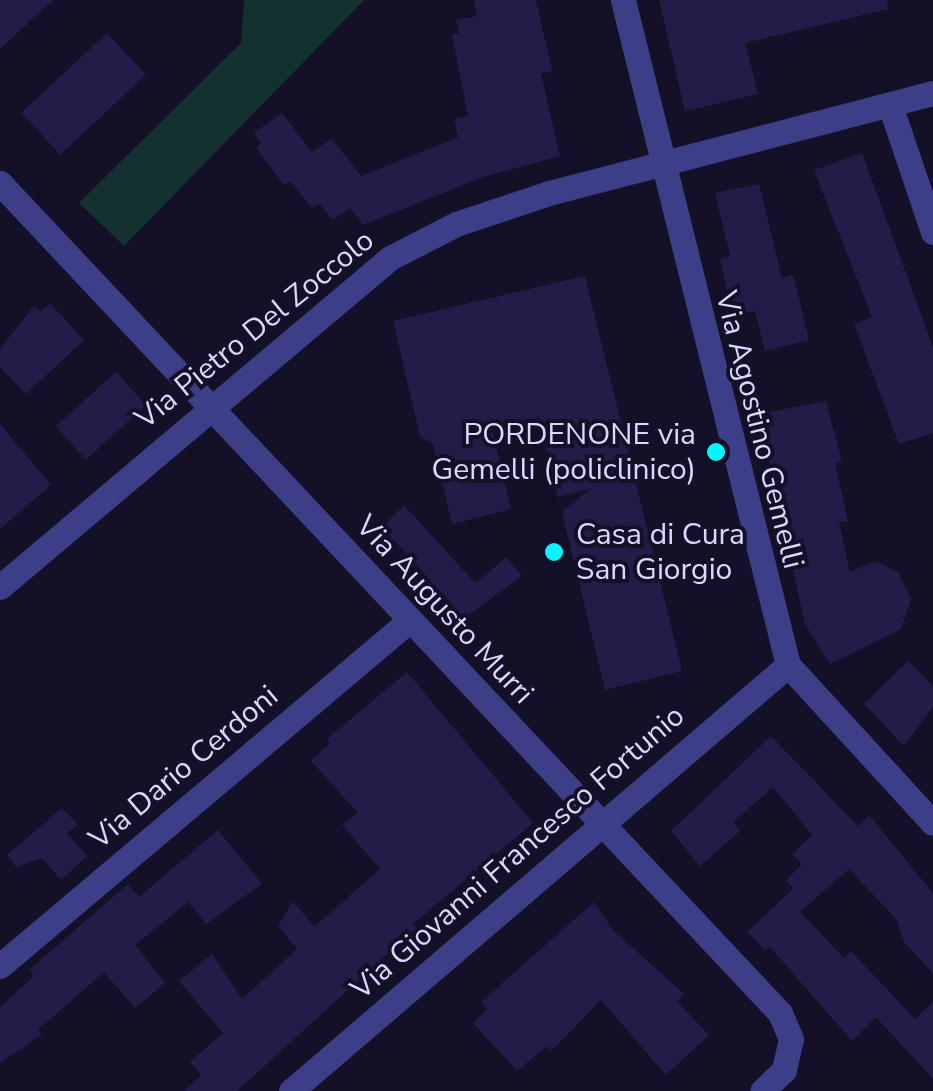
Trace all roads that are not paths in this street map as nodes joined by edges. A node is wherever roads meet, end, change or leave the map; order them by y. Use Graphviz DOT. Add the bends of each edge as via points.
graph roads {
  1 [pos="623,0"];
  2 [pos="933,93"];
  3 [pos="890,104"];
  4 [pos="661,164"];
  5 [pos="0,183"];
  6 [pos="933,232"];
  7 [pos="210,406"];
  8 [pos="0,587"];
  9 [pos="410,620"];
  10 [pos="788,665"];
  11 [pos="933,823"];
  12 [pos="599,826"];
  13 [pos="0,966"];
  14 [pos="291,1091"];
  15 [pos="762,1091"];
  1 -- 4 [label="street, Via Agostino Gemelli"];
  2 -- 3 [label="street, Via Pietro Del Zoccolo"];
  3 -- 4 [label="street, Via Pietro Del Zoccolo"];
  3 -- 6 [label="street"];
  4 -- 7 [label="street, Via Pietro Del Zoccolo" via="456,224 390,258"];
  4 -- 10 [label="street, Via Agostino Gemelli"];
  5 -- 7 [label="street, Via Augusto Murri"];
  7 -- 8 [label="street, Via Pietro Del Zoccolo"];
  7 -- 9 [label="street, Via Augusto Murri"];
  9 -- 12 [label="street, Via Augusto Murri"];
  9 -- 13 [label="street, Via Dario Cerdoni"];
  10 -- 11 [label="street, Via Agostino Gemelli"];
  10 -- 12 [label="street, Via Giovanni Francesco Fortunio"];
  12 -- 14 [label="street, Via Giovanni Francesco Fortunio"];
  12 -- 15 [label="street, Via Augusto Murri" via="780,1013 791,1039 784,1070"];
}
